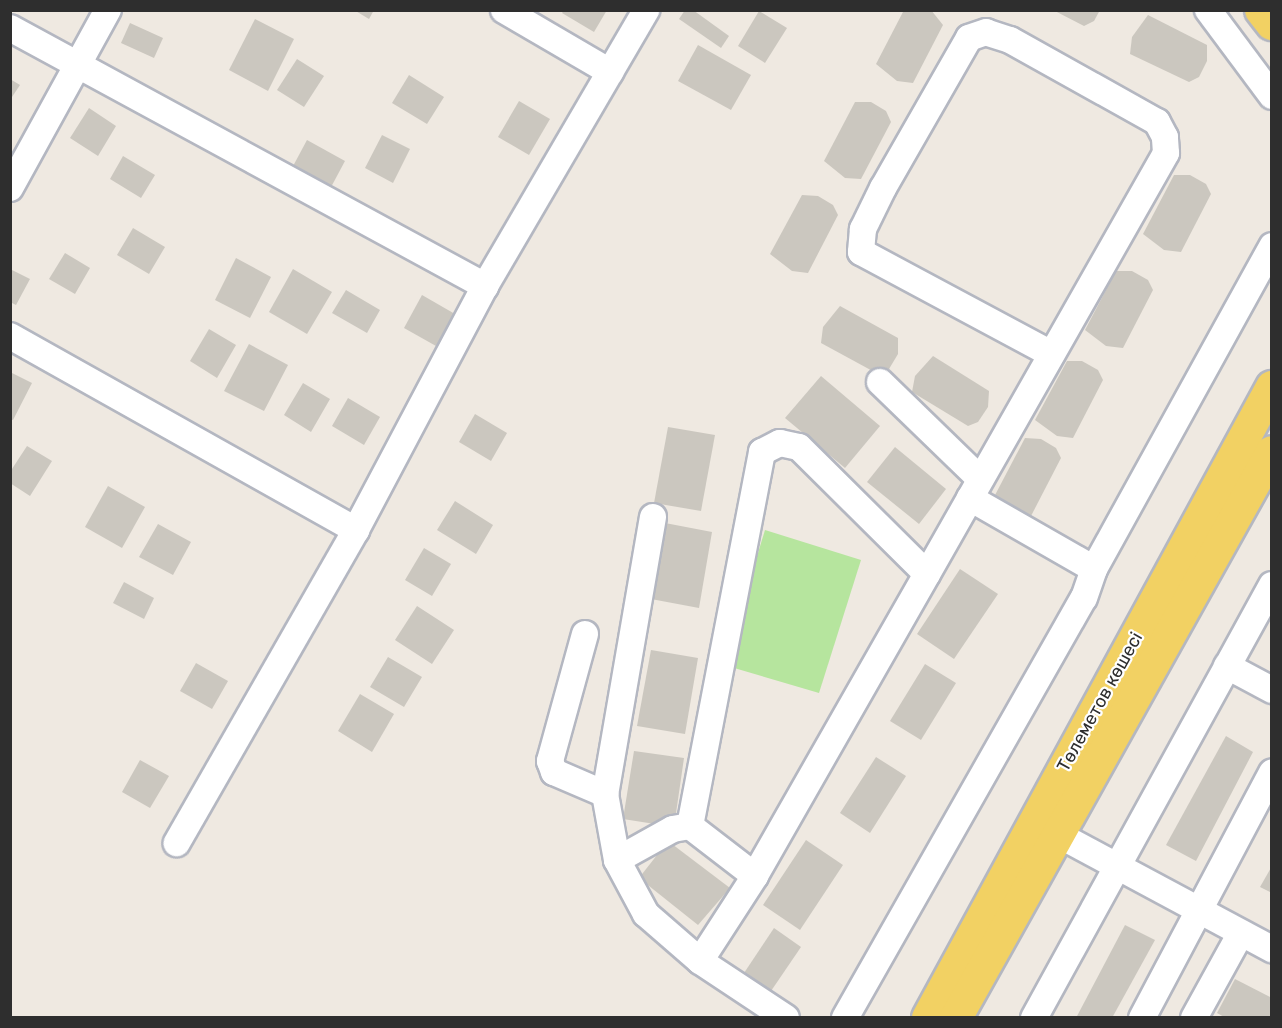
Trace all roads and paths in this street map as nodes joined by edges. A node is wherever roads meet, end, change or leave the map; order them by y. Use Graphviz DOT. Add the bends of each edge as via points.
graph roads {
  1 [pos="108,10"];
  2 [pos="504,10"];
  3 [pos="646,10"];
  4 [pos="1208,10"];
  5 [pos="1261,10"];
  6 [pos="991,21"];
  7 [pos="1272,24"];
  8 [pos="10,28"];
  9 [pos="79,68"];
  10 [pos="610,72"];
  11 [pos="1272,96"];
  12 [pos="10,188"];
  13 [pos="1272,246"];
  14 [pos="485,286"];
  15 [pos="10,336"];
  16 [pos="1051,354"];
  17 [pos="880,382"];
  18 [pos="1272,387"];
  19 [pos="1268,464"];
  20 [pos="975,488"];
  21 [pos="652,517"];
  22 [pos="356,530"];
  23 [pos="1094,569"];
  24 [pos="927,573"];
  25 [pos="1272,585"];
  26 [pos="585,634"];
  27 [pos="1227,666"];
  28 [pos="1272,690"];
  29 [pos="1272,772"];
  30 [pos="605,794"];
  31 [pos="690,826"];
  32 [pos="1059,835"];
  33 [pos="177,843"];
  34 [pos="617,860"];
  35 [pos="1118,866"];
  36 [pos="755,876"];
  37 [pos="1201,912"];
  38 [pos="1241,933"];
  39 [pos="1272,949"];
  40 [pos="700,961"];
  41 [pos="786,1017"];
  42 [pos="845,1017"];
  43 [pos="928,1017"];
  44 [pos="956,1017"];
  45 [pos="1034,1017"];
  46 [pos="1142,1017"];
  47 [pos="1194,1017"];
  1 -- 9 [label="street"];
  2 -- 10 [label="street"];
  3 -- 10 [label="street"];
  4 -- 11 [label="street"];
  5 -- 7 [label="main road"];
  6 -- 16 [label="street" via="1010,40 1157,122 1165,137 1164,162"];
  6 -- 16 [label="street" via="969,38 882,188 863,229 861,252"];
  8 -- 9 [label="street"];
  9 -- 12 [label="street"];
  9 -- 14 [label="street"];
  10 -- 14 [label="street"];
  13 -- 23 [label="street"];
  14 -- 22 [label="street"];
  15 -- 22 [label="street"];
  16 -- 20 [label="street"];
  17 -- 20 [label="street"];
  18 -- 43 [label="main road, Төлеметов көшесі"];
  19 -- 32 [label="main road, Төлеметов көшесі"];
  20 -- 23 [label="street"];
  20 -- 24 [label="street"];
  21 -- 30 [label="street"];
  22 -- 33 [label="street"];
  23 -- 42 [label="street" via="1084,598"];
  24 -- 31 [label="street" via="799,447 780,443 762,452"];
  24 -- 36 [label="street"];
  25 -- 27 [label="street"];
  26 -- 30 [label="street" via="550,761 555,772"];
  27 -- 28 [label="street"];
  27 -- 35 [label="street"];
  29 -- 37 [label="street"];
  30 -- 34 [label="street"];
  31 -- 34 [label="street" via="673,830"];
  31 -- 36 [label="street"];
  32 -- 35 [label="street"];
  32 -- 44 [label="main road, Төлеметов көшесі"];
  34 -- 40 [label="street" via="646,914"];
  35 -- 37 [label="street"];
  35 -- 45 [label="street"];
  36 -- 40 [label="street"];
  37 -- 38 [label="street"];
  37 -- 46 [label="street"];
  38 -- 39 [label="street"];
  38 -- 47 [label="street"];
  40 -- 41 [label="street"];
}
